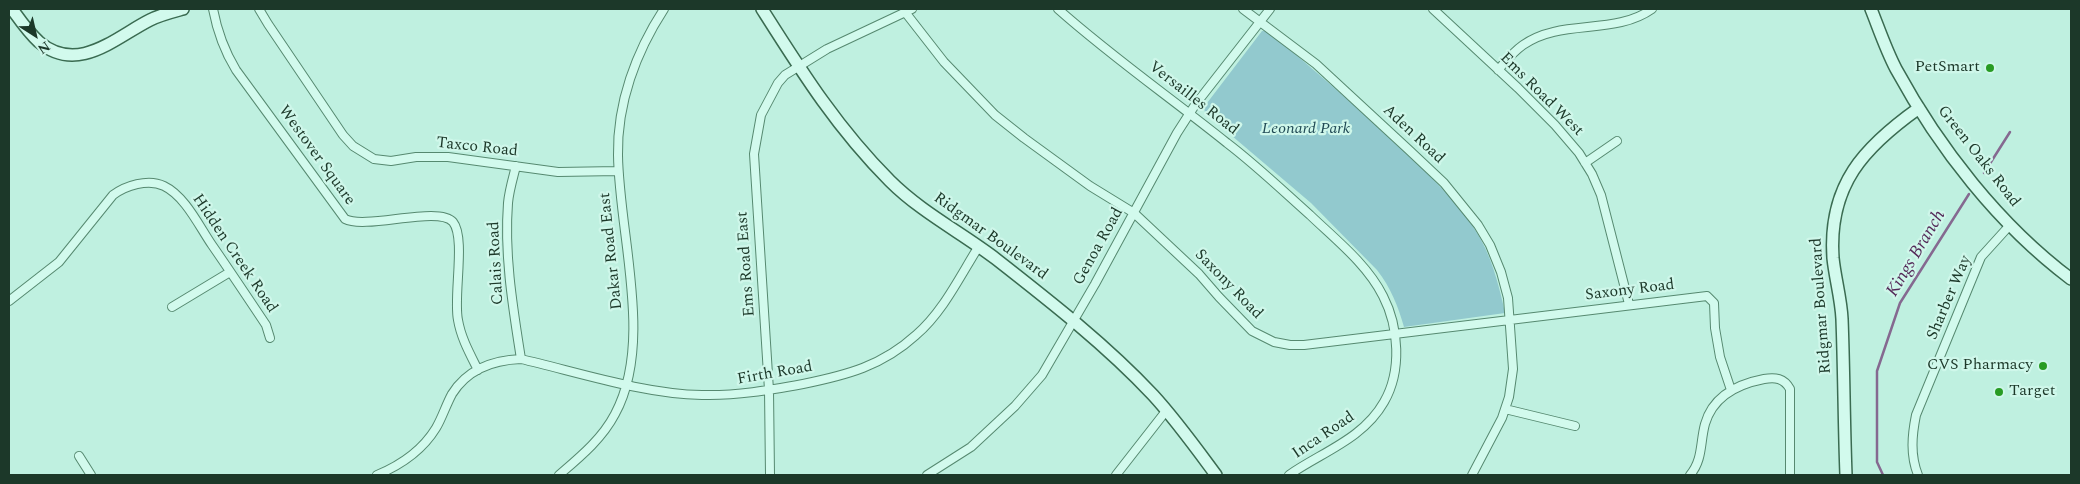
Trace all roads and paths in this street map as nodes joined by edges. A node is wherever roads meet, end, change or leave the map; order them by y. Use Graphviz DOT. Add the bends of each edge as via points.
graph roads {
  1 [pos="12,9"];
  2 [pos="183,9"];
  3 [pos="214,9"];
  4 [pos="259,9"];
  5 [pos="664,9"];
  6 [pos="762,9"];
  7 [pos="1058,9"];
  8 [pos="1243,9"];
  9 [pos="1270,9"];
  10 [pos="1433,9"];
  11 [pos="1652,9"];
  12 [pos="909,10"];
  13 [pos="1875,10"];
  14 [pos="1260,21"];
  15 [pos="799,66"];
  16 [pos="1498,70"];
  17 [pos="1919,108"];
  18 [pos="1189,113"];
  19 [pos="1618,142"];
  20 [pos="1585,163"];
  21 [pos="516,166"];
  22 [pos="618,172"];
  23 [pos="1134,213"];
  24 [pos="2010,225"];
  25 [pos="979,246"];
  26 [pos="230,272"];
  27 [pos="2071,279"];
  28 [pos="9,301"];
  29 [pos="1629,304"];
  30 [pos="172,307"];
  31 [pos="1074,320"];
  32 [pos="1510,320"];
  33 [pos="1396,334"];
  34 [pos="270,338"];
  35 [pos="521,359"];
  36 [pos="478,370"];
  37 [pos="628,384"];
  38 [pos="770,390"];
  39 [pos="1731,390"];
  40 [pos="1505,409"];
  41 [pos="1166,411"];
  42 [pos="1575,426"];
  43 [pos="79,456"];
  44 [pos="91,475"];
  45 [pos="377,475"];
  46 [pos="559,475"];
  47 [pos="770,475"];
  48 [pos="927,475"];
  49 [pos="1116,475"];
  50 [pos="1216,475"];
  51 [pos="1289,475"];
  52 [pos="1472,475"];
  53 [pos="1690,475"];
  54 [pos="1790,475"];
  55 [pos="1846,475"];
  56 [pos="1918,475"];
  1 -- 2 [label="street" via="40,43 57,51 82,54 109,45 150,20"];
  3 -- 36 [label="street, Westover Square" via="229,59 346,219 352,223 445,216 454,223 458,236 455,302 458,322"];
  4 -- 21 [label="street, Taxco Road" via="343,135 361,153 390,161 448,157"];
  5 -- 22 [label="street, Dakar Road East" via="649,32 629,82 621,115"];
  6 -- 15 [label="street, Ridgmar Boulevard"];
  7 -- 18 [label="street, Versailles Road" via="1089,37"];
  8 -- 14 [label="street, Aden Road"];
  9 -- 14 [label="street, Genoa Road"];
  10 -- 16 [label="street, Ems Road West"];
  11 -- 16 [label="street" via="1627,22 1537,37 1513,52"];
  12 -- 15 [label="street"];
  12 -- 23 [label="street, Saxony Road" via="944,62 995,115"];
  13 -- 17 [label="street, Green Oaks Road" via="1896,68"];
  14 -- 18 [label="street, Genoa Road"];
  14 -- 32 [label="street, Aden Road" via="1316,64 1444,183 1490,245 1508,298"];
  15 -- 25 [label="street, Ridgmar Boulevard" via="835,120 890,181"];
  15 -- 38 [label="street, Ems Road East" via="778,83 766,102 756,131 754,154"];
  16 -- 20 [label="street, Ems Road West" via="1555,125"];
  17 -- 24 [label="street, Green Oaks Road" via="1943,144"];
  17 -- 55 [label="street, Ridgmar Boulevard" via="1862,156 1834,219 1834,260 1842,316"];
  18 -- 23 [label="street, Genoa Road"];
  18 -- 33 [label="street, Versailles Road" via="1286,194 1373,279 1390,312"];
  19 -- 20 [label="street"];
  20 -- 29 [label="street, Ems Road West" via="1601,195"];
  21 -- 22 [label="street, Taxco Road" via="558,172"];
  21 -- 35 [label="street, Calais Road" via="507,222 511,288"];
  22 -- 37 [label="street, Dakar Road East" via="634,347"];
  23 -- 31 [label="street, Genoa Road"];
  23 -- 33 [label="street, Saxony Road" via="1199,274 1242,322 1260,336 1290,346"];
  24 -- 27 [label="street, Green Oaks Road"];
  24 -- 56 [label="street, Sharber Way" via="1981,257 1916,415 1912,439"];
  25 -- 31 [label="street, Ridgmar Boulevard"];
  25 -- 38 [label="street, Firth Road" via="932,319 917,335 889,355 854,373"];
  26 -- 28 [label="street, Hidden Creek Road" via="196,220 172,191 156,184 134,185 112,195 59,262"];
  26 -- 30 [label="street"];
  26 -- 34 [label="street, Hidden Creek Road" via="266,325"];
  29 -- 32 [label="street, Saxony Road"];
  29 -- 39 [label="street, Saxony Road" via="1699,295 1710,298 1714,303 1720,357"];
  31 -- 41 [label="street, Ridgmar Boulevard"];
  31 -- 48 [label="street, Genoa Road" via="1042,375 1026,395 971,447"];
  32 -- 33 [label="street, Saxony Road"];
  32 -- 40 [label="street, Aden Road" via="1513,369"];
  33 -- 51 [label="street, Inca Road" via="1392,382 1385,401 1351,438"];
  35 -- 36 [label="street" via="489,364"];
  35 -- 37 [label="street, Firth Road"];
  36 -- 45 [label="street" via="461,382 436,429 421,448"];
  37 -- 38 [label="street, Firth Road" via="701,396"];
  37 -- 46 [label="street, Dakar Road East" via="615,414 596,442"];
  38 -- 47 [label="street, Ems Road East"];
  39 -- 53 [label="street" via="1723,396 1705,423 1699,462"];
  39 -- 54 [label="street" via="1766,379 1779,378 1788,384"];
  40 -- 42 [label="street"];
  40 -- 52 [label="street, Aden Road" via="1493,439"];
  41 -- 49 [label="street"];
  41 -- 50 [label="street, Ridgmar Boulevard"];
  43 -- 44 [label="street"];
}
